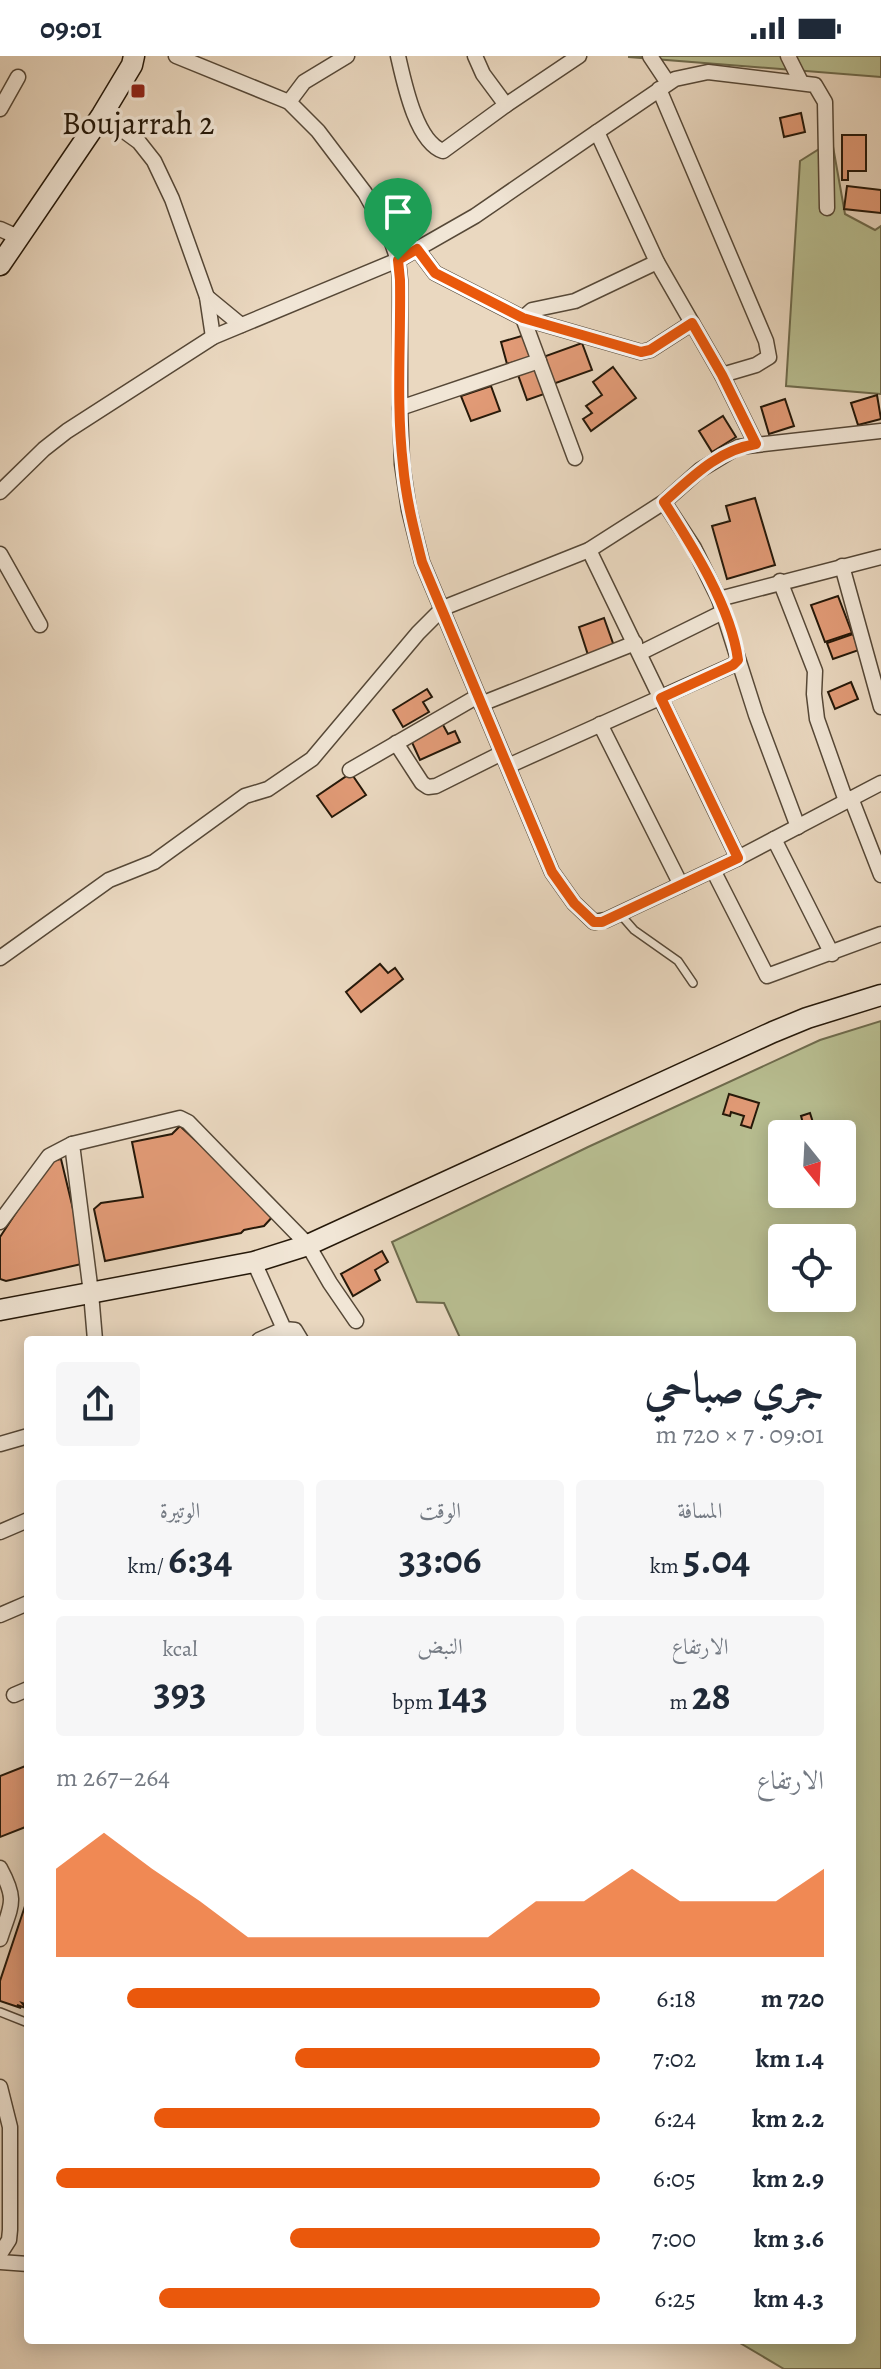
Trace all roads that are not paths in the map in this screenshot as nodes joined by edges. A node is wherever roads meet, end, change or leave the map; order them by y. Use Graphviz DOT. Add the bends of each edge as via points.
graph roads {
  1 [pos="134,56"];
  2 [pos="176,56"];
  3 [pos="226,56"];
  4 [pos="347,56"];
  5 [pos="398,56"];
  6 [pos="475,56"];
  7 [pos="579,56"];
  8 [pos="650,56"];
  9 [pos="788,56"];
  10 [pos="219,72"];
  11 [pos="18,77"];
  12 [pos="801,82"];
  13 [pos="664,86"];
  14 [pos="289,102"];
  15 [pos="506,105"];
  16 [pos="0,109"];
  17 [pos="102,115"];
  18 [pos="597,132"];
  19 [pos="827,208"];
  20 [pos="0,229"];
  21 [pos="20,238"];
  22 [pos="417,249"];
  23 [pos="398,260"];
  24 [pos="657,262"];
  25 [pos="0,265"];
  26 [pos="207,297"];
  27 [pos="523,318"];
  28 [pos="692,323"];
  29 [pos="241,325"];
  30 [pos="213,337"];
  31 [pos="539,361"];
  32 [pos="722,375"];
  33 [pos="400,408"];
  34 [pos="881,431"];
  35 [pos="756,444"];
  36 [pos="575,458"];
  37 [pos="0,492"];
  38 [pos="664,502"];
  39 [pos="589,550"];
  40 [pos="0,554"];
  41 [pos="881,557"];
  42 [pos="842,566"];
  43 [pos="780,581"];
  44 [pos="721,606"];
  45 [pos="443,608"];
  46 [pos="40,625"];
  47 [pos="637,648"];
  48 [pos="738,660"];
  49 [pos="661,698"];
  50 [pos="479,700"];
  51 [pos="881,707"];
  52 [pos="600,724"];
  53 [pos="396,743"];
  54 [pos="505,759"];
  55 [pos="350,770"];
  56 [pos="881,783"];
  57 [pos="849,800"];
  58 [pos="798,827"];
  59 [pos="774,839"];
  60 [pos="738,858"];
  61 [pos="713,870"];
  62 [pos="881,875"];
  63 [pos="681,885"];
  64 [pos="620,914"];
  65 [pos="881,934"];
  66 [pos="832,954"];
  67 [pos="0,958"];
  68 [pos="693,983"];
  69 [pos="881,995"];
  70 [pos="72,1144"];
  71 [pos="0,1222"];
  72 [pos="308,1245"];
  73 [pos="254,1262"];
  74 [pos="91,1293"];
  75 [pos="0,1310"];
  76 [pos="356,1321"];
  77 [pos="284,1329"];
  78 [pos="95,1336"];
  79 [pos="268,1336"];
  80 [pos="299,1336"];
  81 [pos="24,1437"];
  82 [pos="0,1444"];
  83 [pos="24,1522"];
  84 [pos="0,1532"];
  85 [pos="24,1605"];
  86 [pos="0,1615"];
  87 [pos="0,1868"];
  88 [pos="0,1939"];
  89 [pos="0,2012"];
  90 [pos="24,2021"];
  91 [pos="0,2087"];
  92 [pos="0,2254"];
  93 [pos="0,2262"];
  94 [pos="24,2264"];
  1 -- 17 [label="street"];
  2 -- 10 [label="street"];
  3 -- 10 [label="street"];
  4 -- 14 [label="street" via="304,82"];
  5 -- 15 [label="street" via="418,122 440,151"];
  6 -- 15 [label="street"];
  7 -- 15 [label="street"];
  8 -- 13 [label="street"];
  9 -- 12 [label="street"];
  10 -- 14 [label="street"];
  11 -- 16 [label="street"];
  12 -- 13 [label="street" via="708,72"];
  12 -- 19 [label="street" via="815,85 825,102"];
  13 -- 18 [label="street"];
  13 -- 32 [label="street" via="766,341 769,357 763,362"];
  14 -- 23 [label="street" via="365,193"];
  17 -- 21 [label="street"];
  17 -- 26 [label="street" via="131,135 154,161"];
  18 -- 22 [label="street"];
  18 -- 24 [label="street"];
  20 -- 21 [label="street"];
  21 -- 25 [label="street"];
  22 -- 23 [label="street"];
  22 -- 27 [label="street" via="435,273"];
  23 -- 29 [label="street"];
  23 -- 33 [label="street"];
  24 -- 27 [label="street" via="575,301 532,310"];
  24 -- 28 [label="street"];
  26 -- 29 [label="street"];
  26 -- 30 [label="street"];
  27 -- 28 [label="street" via="641,352"];
  27 -- 31 [label="street"];
  28 -- 32 [label="street"];
  29 -- 30 [label="street"];
  30 -- 37 [label="street" via="67,431"];
  31 -- 33 [label="street"];
  31 -- 36 [label="street"];
  32 -- 35 [label="street"];
  33 -- 45 [label="street" via="409,510 422,562"];
  34 -- 35 [label="street"];
  35 -- 38 [label="street" via="724,454"];
  38 -- 39 [label="street"];
  38 -- 44 [label="street" via="694,548"];
  39 -- 45 [label="street"];
  39 -- 47 [label="street"];
  40 -- 46 [label="street"];
  41 -- 42 [label="street"];
  42 -- 43 [label="street"];
  42 -- 51 [label="street"];
  43 -- 44 [label="street"];
  43 -- 57 [label="street" via="815,671 817,719"];
  44 -- 47 [label="street"];
  44 -- 48 [label="street"];
  45 -- 50 [label="street"];
  45 -- 67 [label="street" via="312,759 268,789 245,796 146,867 109,880"];
  47 -- 49 [label="street"];
  47 -- 50 [label="street"];
  48 -- 49 [label="street"];
  48 -- 58 [label="street"];
  49 -- 52 [label="street"];
  49 -- 60 [label="street"];
  50 -- 53 [label="street"];
  50 -- 54 [label="street"];
  52 -- 54 [label="street"];
  52 -- 63 [label="street"];
  53 -- 54 [label="street" via="428,787"];
  53 -- 55 [label="street"];
  54 -- 64 [label="street" via="552,872 574,903 594,922"];
  56 -- 57 [label="street"];
  57 -- 58 [label="street"];
  57 -- 62 [label="street"];
  58 -- 59 [label="street"];
  59 -- 60 [label="street"];
  59 -- 66 [label="street"];
  60 -- 61 [label="street"];
  61 -- 63 [label="street"];
  61 -- 66 [label="street" via="767,976"];
  63 -- 64 [label="street"];
  64 -- 68 [label="lane" via="678,961"];
  65 -- 66 [label="street"];
  69 -- 72 [label="street" via="773,1032"];
  70 -- 71 [label="street" via="49,1156"];
  70 -- 72 [label="street" via="180,1118"];
  70 -- 74 [label="street"];
  72 -- 73 [label="street"];
  72 -- 76 [label="street"];
  73 -- 74 [label="street"];
  73 -- 77 [label="street"];
  74 -- 75 [label="street"];
  74 -- 78 [label="street"];
  77 -- 79 [label="street"];
  77 -- 80 [label="street"];
  81 -- 82 [label="street"];
  83 -- 84 [label="street"];
  85 -- 86 [label="street"];
  87 -- 88 [label="street" via="13,1900"];
  89 -- 90 [label="lane"];
  91 -- 92 [label="street" via="10,2127 10,2230"];
  93 -- 94 [label="street"];
}
